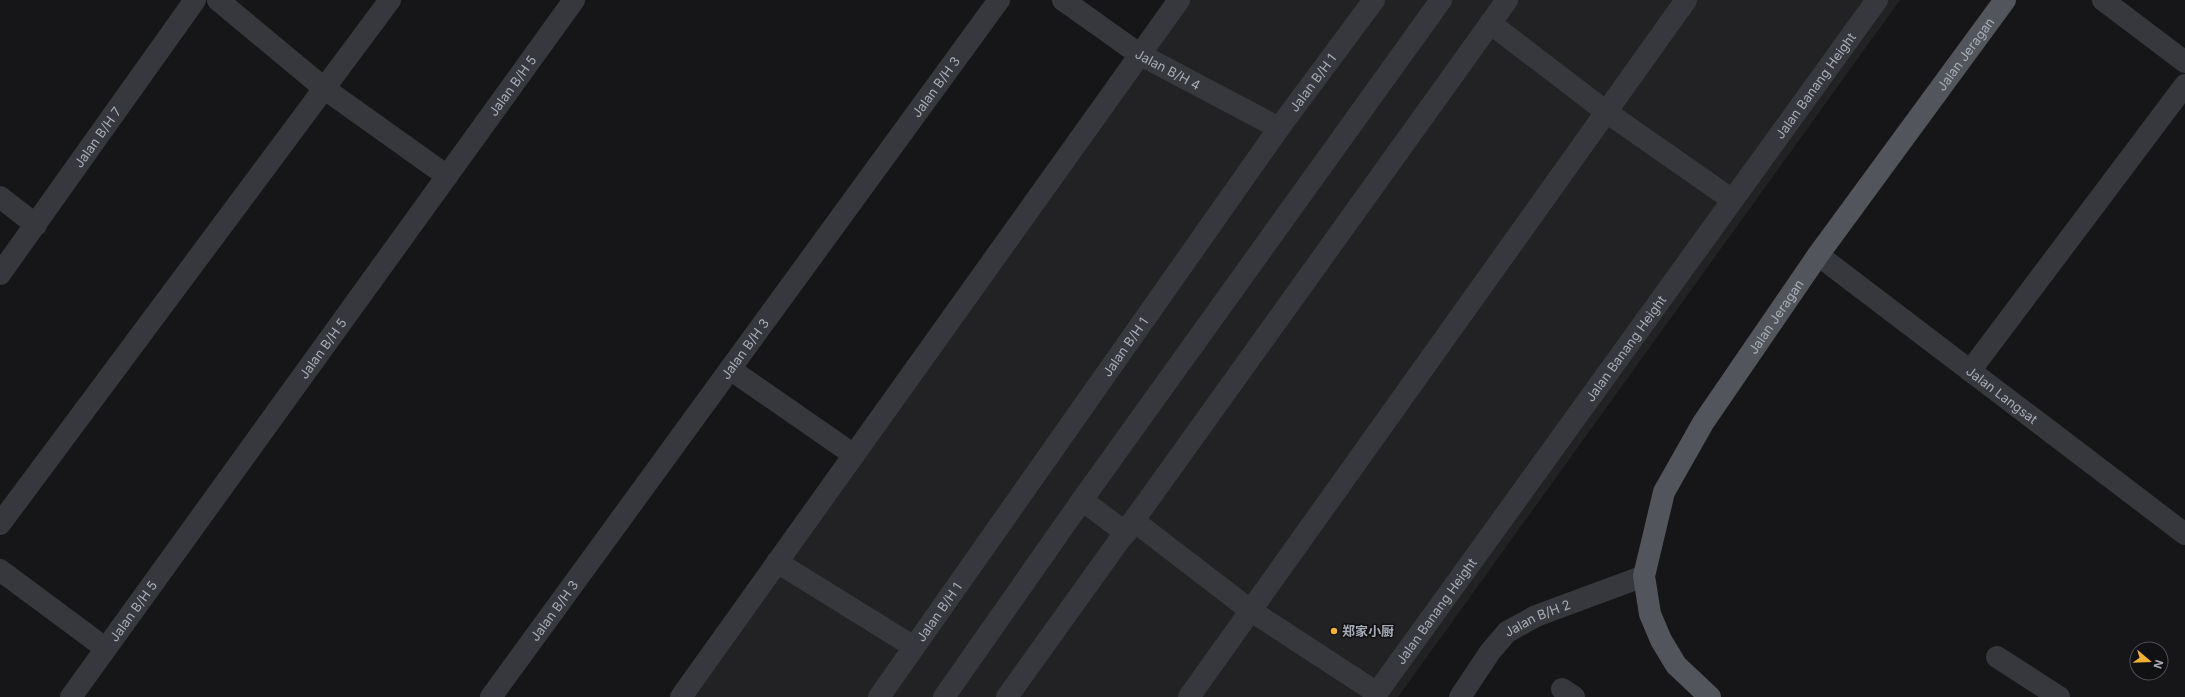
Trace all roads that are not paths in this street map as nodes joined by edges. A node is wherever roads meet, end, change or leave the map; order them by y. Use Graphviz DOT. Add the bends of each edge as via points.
graph roads {
  1 [pos="195,0"];
  2 [pos="218,0"];
  3 [pos="390,0"];
  4 [pos="574,0"];
  5 [pos="999,0"];
  6 [pos="1064,0"];
  7 [pos="1179,0"];
  8 [pos="1374,0"];
  9 [pos="1441,0"];
  10 [pos="1507,0"];
  11 [pos="1686,0"];
  12 [pos="1878,0"];
  13 [pos="2005,0"];
  14 [pos="2103,0"];
  15 [pos="1490,23"];
  16 [pos="1139,54"];
  17 [pos="2185,62"];
  18 [pos="2185,85"];
  19 [pos="325,89"];
  20 [pos="1605,111"];
  21 [pos="1279,128"];
  22 [pos="447,176"];
  23 [pos="0,197"];
  24 [pos="1732,200"];
  25 [pos="36,225"];
  26 [pos="1818,255"];
  27 [pos="0,274"];
  28 [pos="730,369"];
  29 [pos="1970,371"];
  30 [pos="854,455"];
  31 [pos="1082,500"];
  32 [pos="0,524"];
  33 [pos="1130,527"];
  34 [pos="2185,534"];
  35 [pos="777,562"];
  36 [pos="0,570"];
  37 [pos="1644,576"];
  38 [pos="1250,610"];
  39 [pos="914,647"];
  40 [pos="105,648"];
  41 [pos="1997,657"];
  42 [pos="1375,695"];
  43 [pos="71,697"];
  44 [pos="491,697"];
  45 [pos="680,697"];
  46 [pos="879,697"];
  47 [pos="944,697"];
  48 [pos="1007,697"];
  49 [pos="1189,697"];
  50 [pos="1460,697"];
  51 [pos="1710,697"];
  52 [pos="2058,697"];
  1 -- 25 [label="street, Jalan B/H 7"];
  2 -- 19 [label="street"];
  3 -- 19 [label="street"];
  4 -- 22 [label="street, Jalan B/H 5"];
  5 -- 28 [label="street, Jalan B/H 3"];
  6 -- 16 [label="street, Jalan B/H 4"];
  7 -- 16 [label="street"];
  8 -- 21 [label="street, Jalan B/H 1"];
  9 -- 31 [label="street"];
  10 -- 15 [label="street"];
  11 -- 20 [label="street"];
  12 -- 24 [label="street, Jalan Banang Height"];
  13 -- 26 [label="main road, Jalan Jeragan"];
  14 -- 17 [label="street"];
  15 -- 20 [label="street"];
  15 -- 33 [label="street"];
  16 -- 21 [label="street, Jalan B/H 4"];
  16 -- 30 [label="street"];
  18 -- 29 [label="street"];
  19 -- 22 [label="street"];
  19 -- 32 [label="street"];
  20 -- 24 [label="street"];
  20 -- 38 [label="street"];
  21 -- 39 [label="street, Jalan B/H 1"];
  22 -- 40 [label="street, Jalan B/H 5"];
  23 -- 25 [label="street"];
  24 -- 42 [label="street, Jalan Banang Height"];
  25 -- 27 [label="street, Jalan B/H 7"];
  26 -- 29 [label="street, Jalan Langsat"];
  26 -- 37 [label="main road, Jalan Jeragan" via="1703,423 1664,492"];
  28 -- 30 [label="street"];
  28 -- 44 [label="street, Jalan B/H 3"];
  29 -- 34 [label="street, Jalan Langsat"];
  30 -- 35 [label="street"];
  31 -- 33 [label="street"];
  31 -- 47 [label="street"];
  33 -- 38 [label="street"];
  33 -- 48 [label="street"];
  35 -- 39 [label="street"];
  35 -- 45 [label="street"];
  36 -- 40 [label="street"];
  37 -- 50 [label="street, Jalan B/H 2" via="1536,616 1508,632 1490,652"];
  37 -- 51 [label="main road, Jalan Jeragan" via="1650,614 1661,640 1676,665"];
  38 -- 42 [label="street"];
  38 -- 49 [label="street"];
  39 -- 46 [label="street, Jalan B/H 1"];
  40 -- 43 [label="street, Jalan B/H 5"];
  41 -- 52 [label="street"];
}
